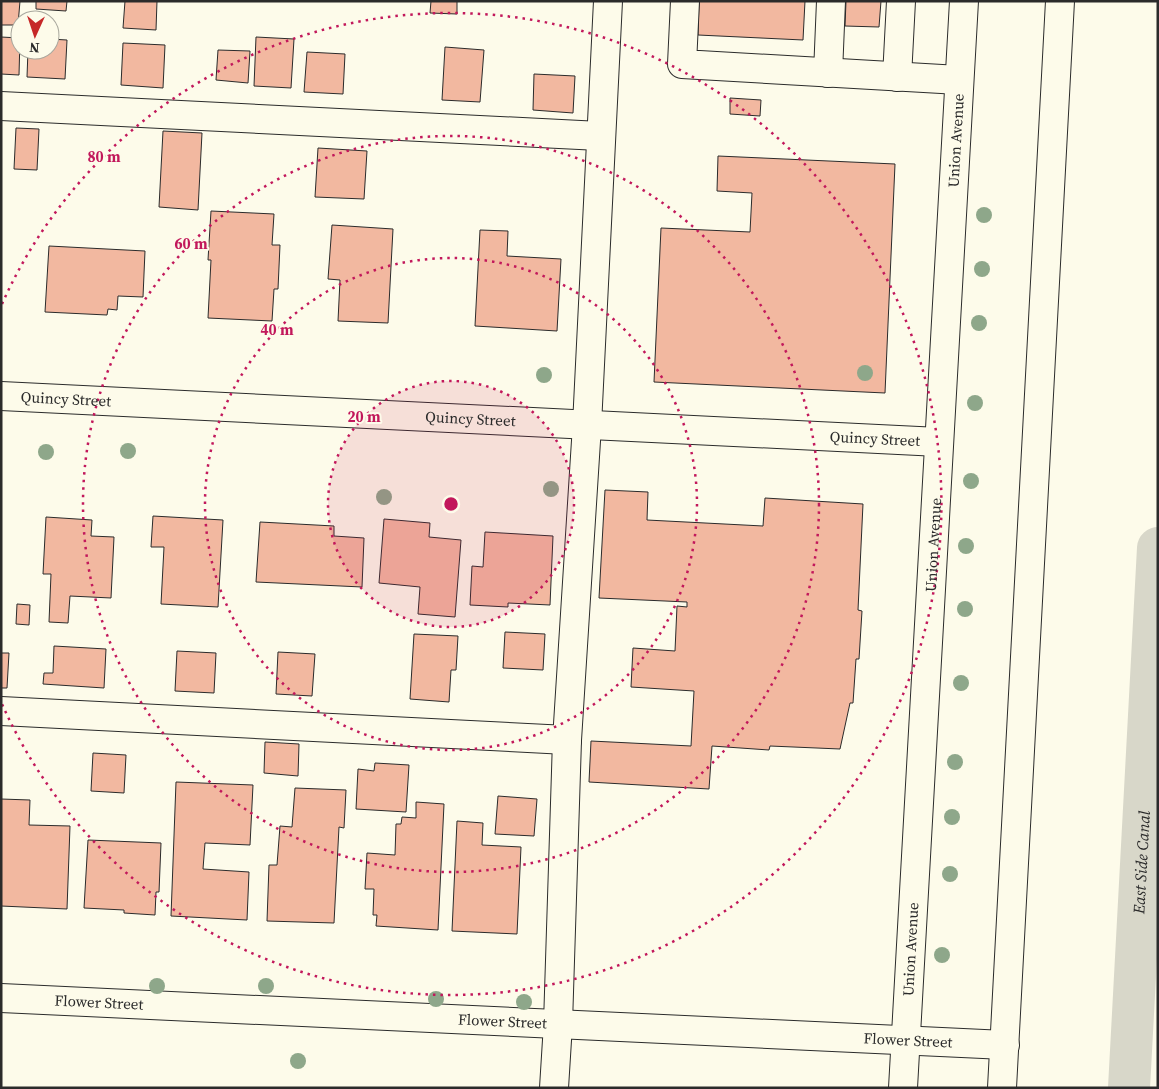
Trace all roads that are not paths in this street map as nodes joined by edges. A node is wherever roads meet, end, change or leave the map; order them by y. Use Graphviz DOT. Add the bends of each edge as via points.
graph roads {
  1 [pos="608,1"];
  2 [pos="685,1"];
  3 [pos="831,1"];
  4 [pos="900,1"];
  5 [pos="964,1"];
  6 [pos="1060,1"];
  7 [pos="828,73"];
  8 [pos="897,77"];
  9 [pos="959,80"];
  10 [pos="1,106"];
  11 [pos="600,136"];
  12 [pos="1,396"];
  13 [pos="587,425"];
  14 [pos="939,442"];
  15 [pos="1,711"];
  16 [pos="567,740"];
  17 [pos="1,998"];
  18 [pos="558,1024"];
  19 [pos="905,1041"];
  20 [pos="1005,1044"];
  21 [pos="554,1088"];
  22 [pos="902,1088"];
  23 [pos="1002,1088"];
  1 -- 11 [label="main road"];
  2 -- 7 [label="main road" via="682,64"];
  3 -- 7 [label="main road"];
  4 -- 8 [label="main road"];
  5 -- 9 [label="main road, Union Avenue"];
  6 -- 20 [label="main road"];
  7 -- 8 [label="main road"];
  8 -- 9 [label="main road"];
  9 -- 14 [label="main road, Union Avenue"];
  10 -- 11 [label="main road"];
  11 -- 13 [label="main road"];
  12 -- 13 [label="main road, Quincy Street"];
  13 -- 14 [label="main road, Quincy Street"];
  13 -- 16 [label="main road"];
  14 -- 19 [label="main road, Union Avenue"];
  15 -- 16 [label="main road"];
  16 -- 18 [label="main road"];
  17 -- 18 [label="main road, Flower Street"];
  18 -- 19 [label="main road, Flower Street"];
  18 -- 21 [label="main road"];
  19 -- 20 [label="main road, Flower Street"];
  19 -- 22 [label="main road, Union Avenue"];
  20 -- 23 [label="main road"];
}
